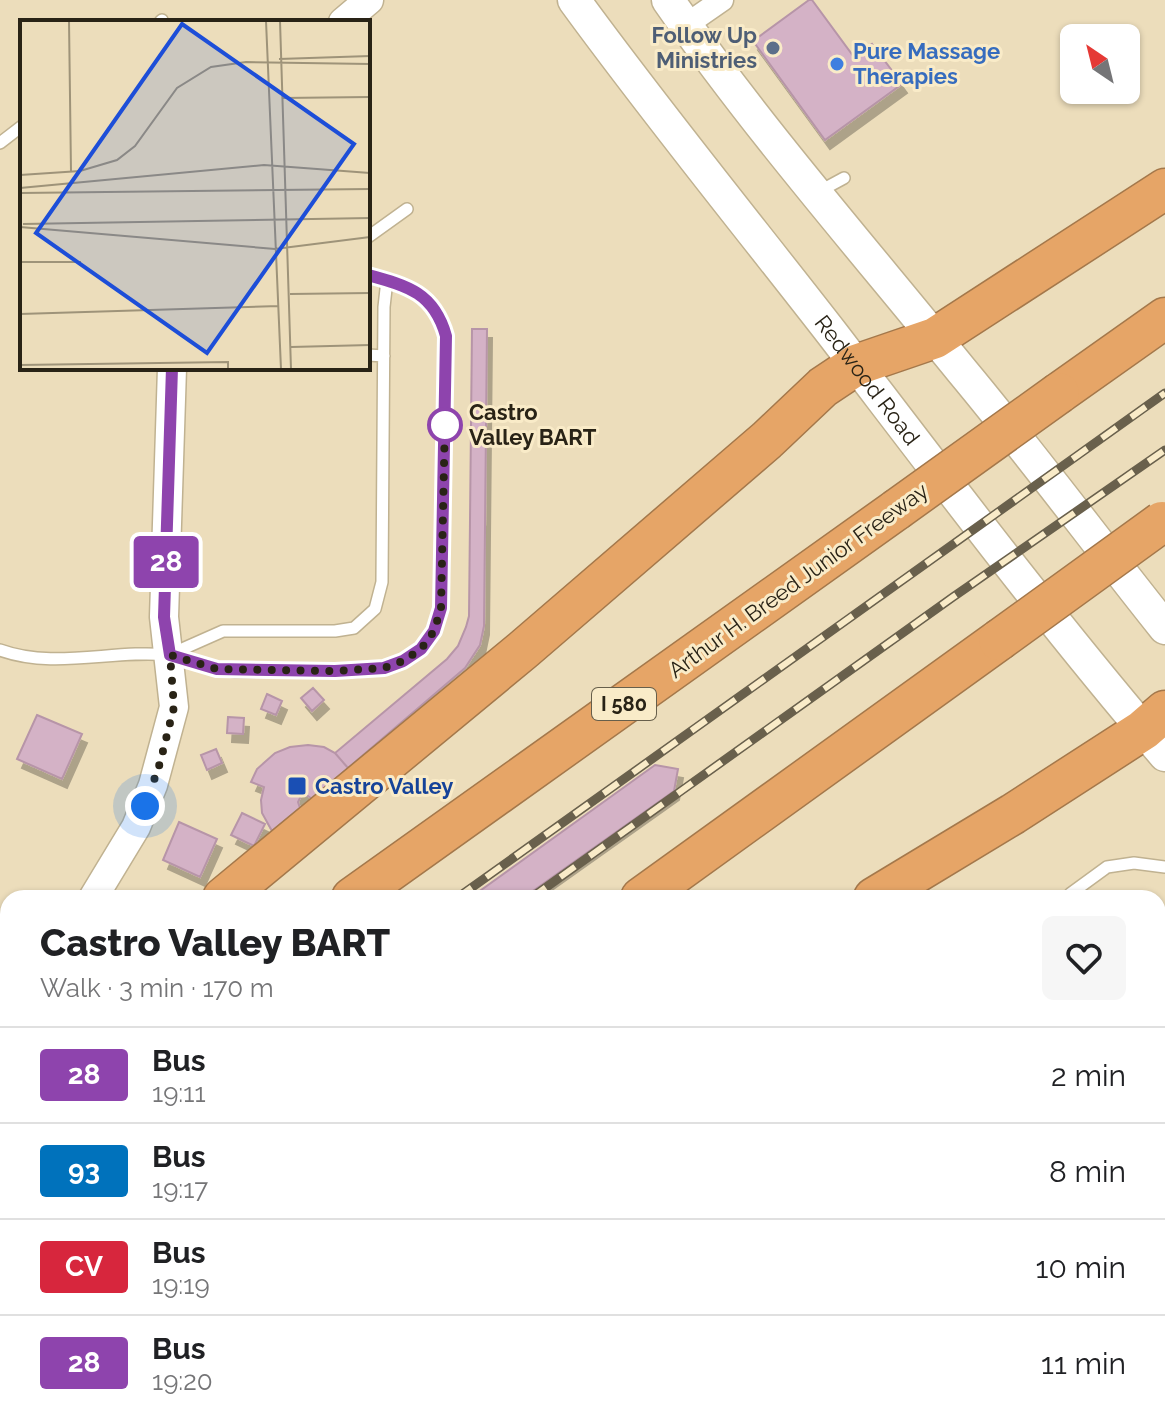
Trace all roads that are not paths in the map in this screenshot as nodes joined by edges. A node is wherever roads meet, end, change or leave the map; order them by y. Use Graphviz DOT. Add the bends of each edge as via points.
graph roads {
  1 [pos="369,0"];
  2 [pos="574,0"];
  3 [pos="722,0"];
  4 [pos="677,13"];
  5 [pos="345,20"];
  6 [pos="20,128"];
  7 [pos="0,143"];
  8 [pos="1165,189"];
  9 [pos="407,209"];
  10 [pos="370,236"];
  11 [pos="370,276"];
  12 [pos="387,280"];
  13 [pos="1165,318"];
  14 [pos="935,338"];
  15 [pos="370,355"];
  16 [pos="384,356"];
  17 [pos="856,365"];
  18 [pos="172,370"];
  19 [pos="1163,521"];
  20 [pos="1165,628"];
  21 [pos="0,650"];
  22 [pos="170,655"];
  23 [pos="1158,732"];
  24 [pos="1165,867"];
  25 [pos="98,890"];
  26 [pos="233,890"];
  27 [pos="363,890"];
  28 [pos="652,890"];
  29 [pos="887,890"];
  30 [pos="1078,890"];
  1 -- 5 [label="street"];
  2 -- 17 [label="main road, Redwood Road"];
  3 -- 4 [label="street"];
  4 -- 14 [label="main road" via="831,185"];
  6 -- 7 [label="lane"];
  8 -- 14 [label="highway"];
  9 -- 10 [label="lane"];
  11 -- 12 [label="lane"];
  12 -- 16 [label="lane"];
  12 -- 22 [label="lane" via="429,300 446,336 443,585 434,631 403,661 364,671 217,669"];
  13 -- 27 [label="highway, Arthur H. Breed Junior Freeway / I 580, bridge"];
  14 -- 17 [label="highway"];
  14 -- 20 [label="main road"];
  15 -- 16 [label="lane"];
  16 -- 22 [label="lane" via="382,582 375,609 354,628 223,631"];
  17 -- 23 [label="main road, Redwood Road"];
  17 -- 26 [label="highway" via="823,387 523,650"];
  18 -- 22 [label="street" via="164,617"];
  19 -- 28 [label="highway, bridge"];
  21 -- 22 [label="lane" via="72,659"];
  22 -- 25 [label="street" via="174,707 153,785 132,836"];
  23 -- 29 [label="highway"];
  24 -- 30 [label="lane" via="1107,867"];
}
